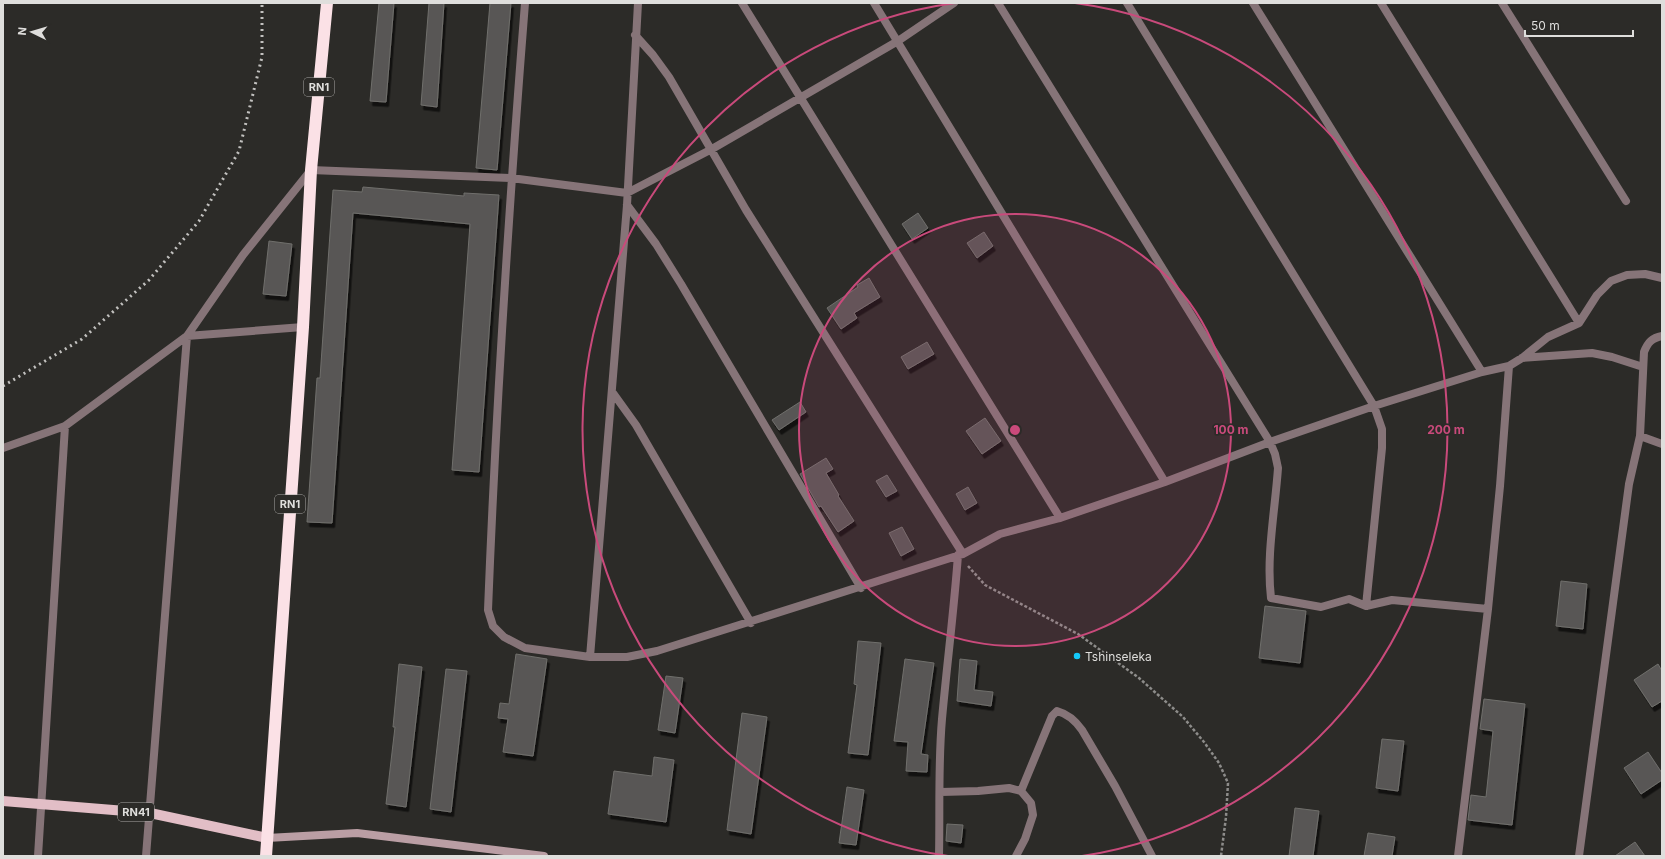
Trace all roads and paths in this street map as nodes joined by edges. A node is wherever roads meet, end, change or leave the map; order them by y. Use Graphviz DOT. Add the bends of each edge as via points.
graph roads {
  1 [pos="327,3"];
  2 [pos="525,3"];
  3 [pos="638,3"];
  4 [pos="742,3"];
  5 [pos="874,3"];
  6 [pos="954,3"];
  7 [pos="998,3"];
  8 [pos="1127,3"];
  9 [pos="1254,3"];
  10 [pos="1381,3"];
  11 [pos="1502,3"];
  12 [pos="635,35"];
  13 [pos="898,41"];
  14 [pos="801,97"];
  15 [pos="712,149"];
  16 [pos="311,170"];
  17 [pos="511,178"];
  18 [pos="627,194"];
  19 [pos="1626,201"];
  20 [pos="627,206"];
  21 [pos="1662,278"];
  22 [pos="1579,322"];
  23 [pos="302,327"];
  24 [pos="186,336"];
  25 [pos="1662,336"];
  26 [pos="1522,358"];
  27 [pos="1509,366"];
  28 [pos="1643,367"];
  29 [pos="1482,372"];
  30 [pos="613,393"];
  31 [pos="1374,406"];
  32 [pos="65,426"];
  33 [pos="1640,436"];
  34 [pos="1270,442"];
  35 [pos="1662,444"];
  36 [pos="3,448"];
  37 [pos="1165,482"];
  38 [pos="1060,518"];
  39 [pos="960,555"];
  40 [pos="861,588"];
  41 [pos="1366,606"];
  42 [pos="1488,609"];
  43 [pos="751,622"];
  44 [pos="590,657"];
  45 [pos="1021,791"];
  46 [pos="941,792"];
  47 [pos="3,801"];
  48 [pos="42,804"];
  49 [pos="150,813"];
  50 [pos="267,838"];
  51 [pos="520,854"];
  52 [pos="38,856"];
  53 [pos="146,856"];
  54 [pos="266,856"];
  55 [pos="544,856"];
  56 [pos="939,856"];
  57 [pos="1016,856"];
  58 [pos="1152,856"];
  59 [pos="1221,856"];
  60 [pos="1458,856"];
  61 [pos="1580,856"];
  1 -- 16 [label="highway, RN1"];
  2 -- 17 [label="street"];
  3 -- 12 [label="street"];
  4 -- 14 [label="street"];
  5 -- 13 [label="street"];
  6 -- 13 [label="street"];
  7 -- 34 [label="street"];
  8 -- 31 [label="street"];
  9 -- 29 [label="street"];
  10 -- 22 [label="street"];
  11 -- 19 [label="street"];
  12 -- 15 [label="street" via="668,77"];
  12 -- 18 [label="street"];
  13 -- 14 [label="street"];
  13 -- 37 [label="street"];
  14 -- 15 [label="street"];
  14 -- 38 [label="street"];
  15 -- 18 [label="street"];
  15 -- 39 [label="street" via="746,210"];
  16 -- 17 [label="street"];
  16 -- 23 [label="highway, RN1"];
  16 -- 24 [label="street" via="243,255"];
  17 -- 18 [label="street"];
  17 -- 44 [label="street" via="494,454 488,610 493,626 504,637 525,648"];
  18 -- 20 [label="street"];
  20 -- 30 [label="street"];
  20 -- 40 [label="street" via="656,244 681,284"];
  21 -- 22 [label="street" via="1645,274 1627,275 1610,281"];
  22 -- 26 [label="street" via="1548,337"];
  23 -- 24 [label="street"];
  23 -- 50 [label="highway, RN1"];
  24 -- 32 [label="street"];
  24 -- 49 [label="street"];
  25 -- 28 [label="street" via="1655,337 1648,343 1644,352"];
  26 -- 27 [label="street"];
  26 -- 28 [label="street" via="1592,353"];
  27 -- 29 [label="street"];
  27 -- 42 [label="street"];
  28 -- 33 [label="street"];
  29 -- 31 [label="street"];
  30 -- 43 [label="street" via="636,425"];
  30 -- 44 [label="street"];
  31 -- 34 [label="street"];
  31 -- 41 [label="street" via="1382,429 1382,448"];
  32 -- 36 [label="street"];
  32 -- 48 [label="street"];
  33 -- 35 [label="street"];
  33 -- 61 [label="street" via="1629,484"];
  34 -- 37 [label="street"];
  34 -- 41 [label="street" via="1278,468 1271,598 1321,607 1349,599"];
  37 -- 38 [label="street"];
  38 -- 39 [label="street" via="1000,534"];
  39 -- 40 [label="street"];
  39 -- 46 [label="street" via="942,719"];
  39 -- 59 [label="path" via="985,585 1078,634 1139,678 1183,717 1211,752 1228,783"];
  40 -- 43 [label="street"];
  41 -- 42 [label="street" via="1392,600"];
  42 -- 60 [label="street"];
  43 -- 44 [label="street" via="657,651 627,657"];
  45 -- 46 [label="street" via="1009,788 978,792"];
  45 -- 57 [label="street" via="1031,803 1033,816"];
  45 -- 58 [label="street" via="1052,716 1057,711 1065,714 1077,722 1082,730"];
  46 -- 56 [label="street"];
  47 -- 48 [label="main road, RN41"];
  48 -- 49 [label="main road, RN41"];
  48 -- 52 [label="street"];
  49 -- 50 [label="main road, RN41"];
  49 -- 53 [label="street"];
  50 -- 51 [label="street" via="357,833"];
  50 -- 54 [label="highway, RN1"];
  51 -- 55 [label="street"];
}
